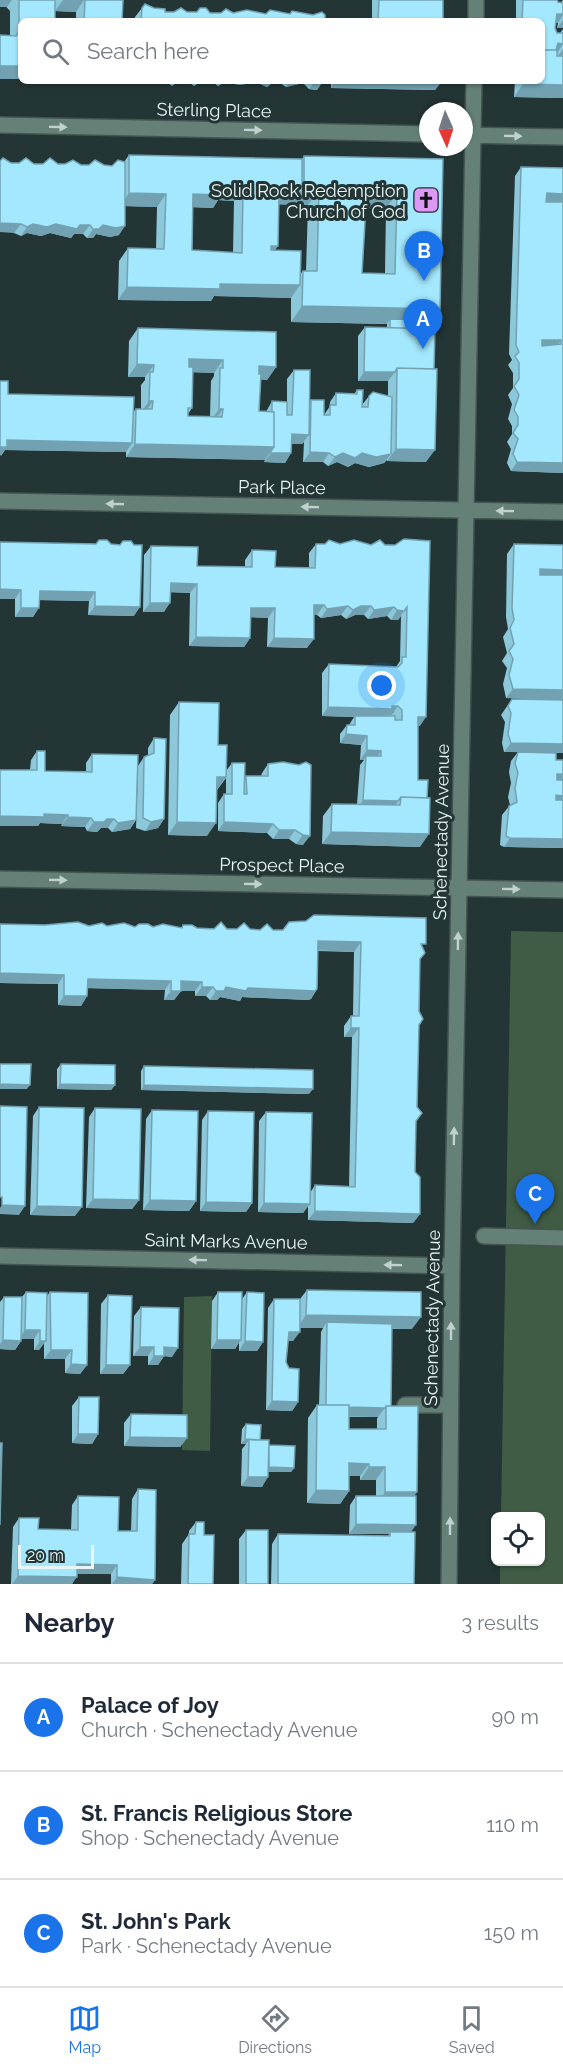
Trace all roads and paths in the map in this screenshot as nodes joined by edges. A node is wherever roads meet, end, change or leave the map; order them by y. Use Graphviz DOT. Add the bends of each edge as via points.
graph roads {
  1 [pos="476,0"];
  2 [pos="476,18"];
  3 [pos="474,84"];
  4 [pos="472,102"];
  5 [pos="0,125"];
  6 [pos="419,134"];
  7 [pos="473,135"];
  8 [pos="563,137"];
  9 [pos="469,156"];
  10 [pos="0,501"];
  11 [pos="467,510"];
  12 [pos="563,513"];
  13 [pos="0,879"];
  14 [pos="459,888"];
  15 [pos="563,890"];
  16 [pos="484,1236"];
  17 [pos="563,1238"];
  18 [pos="0,1256"];
  19 [pos="452,1266"];
  20 [pos="405,1405"];
  21 [pos="450,1405"];
  22 [pos="449,1584"];
  1 -- 2 [label="street"];
  3 -- 4 [label="street, Schenectady Avenue"];
  5 -- 6 [label="street, Sterling Place, one-way"];
  7 -- 8 [label="street, one-way"];
  9 -- 11 [label="street, Schenectady Avenue"];
  11 -- 10 [label="street, Park Place, one-way"];
  12 -- 11 [label="street, Park Place, one-way"];
  11 -- 14 [label="street, Schenectady Avenue"];
  13 -- 14 [label="street, Prospect Place, one-way"];
  14 -- 15 [label="street, Prospect Place, one-way"];
  19 -- 14 [label="street, Schenectady Avenue, one-way"];
  16 -- 17 [label="street"];
  19 -- 18 [label="street, Saint Marks Avenue, one-way"];
  21 -- 19 [label="street, Schenectady Avenue, one-way"];
  20 -- 21 [label="street"];
  22 -- 21 [label="street, Schenectady Avenue, one-way"];
}
